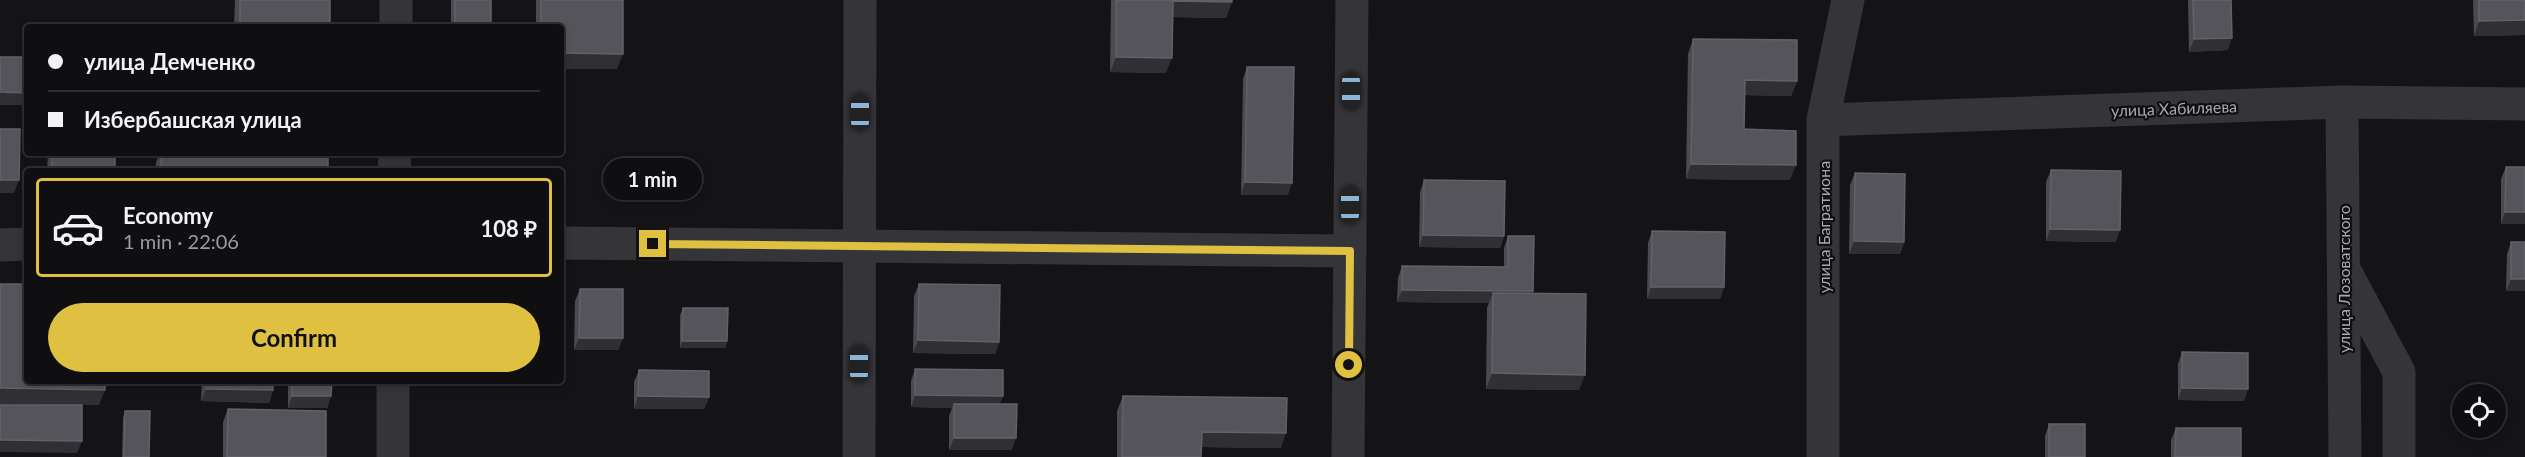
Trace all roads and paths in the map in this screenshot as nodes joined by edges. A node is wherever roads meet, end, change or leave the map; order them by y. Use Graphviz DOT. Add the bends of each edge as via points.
graph roads {
  1 [pos="396,0"];
  2 [pos="860,0"];
  3 [pos="1352,0"];
  4 [pos="1848,0"];
  5 [pos="396,24"];
  6 [pos="2342,102"];
  7 [pos="2525,104"];
  8 [pos="1823,120"];
  9 [pos="564,243"];
  10 [pos="0,244"];
  11 [pos="24,244"];
  12 [pos="859,247"];
  13 [pos="1350,251"];
  14 [pos="2343,269"];
  15 [pos="393,384"];
  16 [pos="393,457"];
  17 [pos="859,457"];
  18 [pos="1348,457"];
  19 [pos="1823,457"];
  20 [pos="2344,457"];
  21 [pos="2399,457"];
  1 -- 5 [label="street"];
  2 -- 12 [label="street"];
  3 -- 13 [label="street"];
  4 -- 8 [label="street, улица Багратиона"];
  6 -- 7 [label="street, улица Хабиляева"];
  6 -- 8 [label="street, улица Хабиляева"];
  6 -- 14 [label="street, улица Лозоватского"];
  8 -- 19 [label="street, улица Багратиона"];
  9 -- 12 [label="street"];
  10 -- 11 [label="street"];
  12 -- 13 [label="street"];
  12 -- 17 [label="street"];
  13 -- 18 [label="street"];
  14 -- 20 [label="street, улица Лозоватского"];
  14 -- 21 [label="street" via="2399,372"];
  15 -- 16 [label="street"];
}
